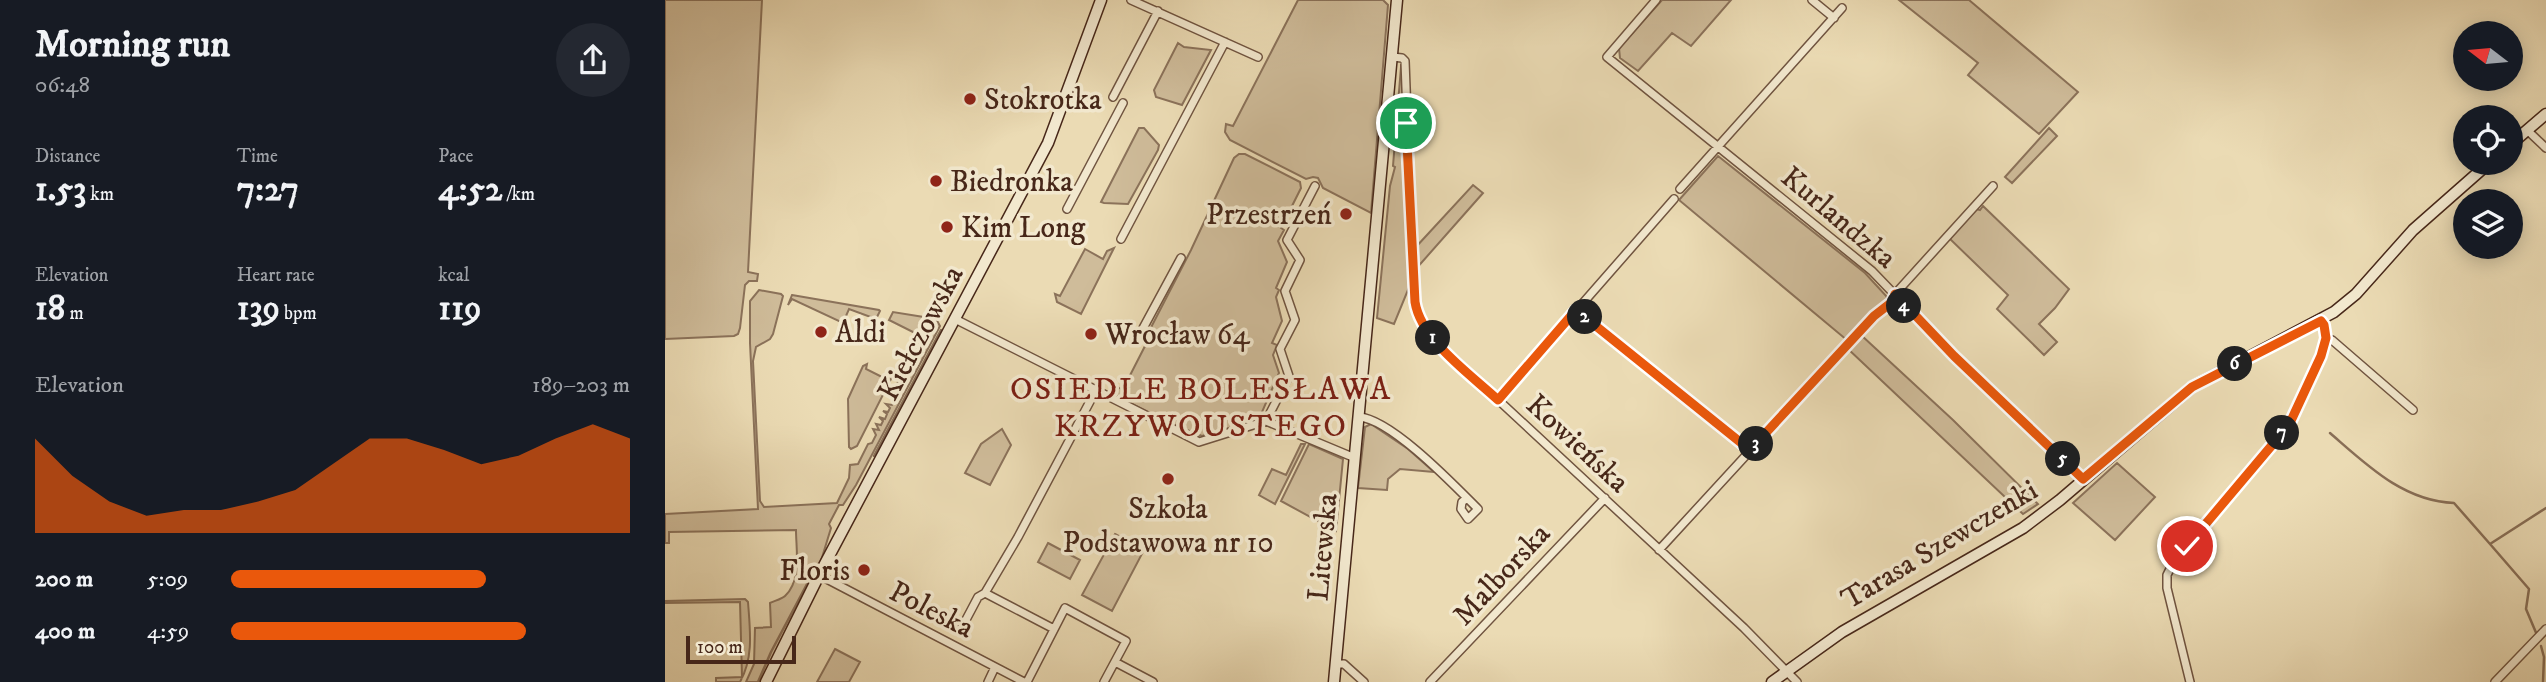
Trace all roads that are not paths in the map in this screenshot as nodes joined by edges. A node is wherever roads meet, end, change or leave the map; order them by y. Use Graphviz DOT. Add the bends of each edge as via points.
graph roads {
  1 [pos="1101,0"];
  2 [pos="1131,0"];
  3 [pos="1397,0"];
  4 [pos="1656,0"];
  5 [pos="1812,0"];
  6 [pos="1842,8"];
  7 [pos="1158,12"];
  8 [pos="1833,18"];
  9 [pos="1225,42"];
  10 [pos="1258,57"];
  11 [pos="1392,57"];
  12 [pos="1113,97"];
  13 [pos="1123,103"];
  14 [pos="2546,114"];
  15 [pos="2527,130"];
  16 [pos="2523,134"];
  17 [pos="1718,147"];
  18 [pos="2546,148"];
  19 [pos="2475,175"];
  20 [pos="1315,186"];
  21 [pos="1993,186"];
  22 [pos="1680,190"];
  23 [pos="1674,199"];
  24 [pos="1067,209"];
  25 [pos="1121,239"];
  26 [pos="1181,258"];
  27 [pos="1895,294"];
  28 [pos="1576,310"];
  29 [pos="955,319"];
  30 [pos="2321,321"];
  31 [pos="1141,332"];
  32 [pos="2326,338"];
  33 [pos="1096,390"];
  34 [pos="1498,400"];
  35 [pos="2413,410"];
  36 [pos="1359,417"];
  37 [pos="1266,421"];
  38 [pos="1750,450"];
  39 [pos="1355,458"];
  40 [pos="2083,479"];
  41 [pos="1467,498"];
  42 [pos="1605,498"];
  43 [pos="1659,550"];
  44 [pos="819,575"];
  45 [pos="985,593"];
  46 [pos="1054,629"];
  47 [pos="960,631"];
  48 [pos="2544,634"];
  49 [pos="1115,662"];
  50 [pos="1336,664"];
  51 [pos="995,667"];
  52 [pos="1786,671"];
  53 [pos="766,682"];
  54 [pos="988,682"];
  55 [pos="1026,682"];
  56 [pos="1104,682"];
  57 [pos="1153,682"];
  58 [pos="1334,682"];
  59 [pos="1364,682"];
  60 [pos="1430,682"];
  61 [pos="1772,682"];
  62 [pos="1797,682"];
  63 [pos="2190,682"];
  64 [pos="2495,682"];
  1 -- 29 [label="street, Kiełczowska" via="1048,143"];
  2 -- 7 [label="street"];
  3 -- 11 [label="street, Litewska"];
  4 -- 17 [label="street, Kurlandzka" via="1607,57"];
  5 -- 8 [label="street"];
  6 -- 8 [label="street"];
  7 -- 9 [label="street"];
  7 -- 12 [label="street"];
  8 -- 17 [label="street"];
  9 -- 10 [label="street"];
  9 -- 25 [label="street"];
  11 -- 34 [label="street, Kowieńska" via="1404,59 1417,315 1439,345"];
  11 -- 36 [label="street, Litewska"];
  13 -- 24 [label="street"];
  14 -- 15 [label="street"];
  15 -- 16 [label="street"];
  15 -- 18 [label="street"];
  17 -- 22 [label="street"];
  17 -- 27 [label="street, Kurlandzka"];
  19 -- 30 [label="street, Tarasa Szewczenki"];
  20 -- 37 [label="street" via="1287,240 1300,260 1285,291 1295,320 1280,349 1289,376"];
  21 -- 27 [label="street"];
  23 -- 28 [label="street"];
  26 -- 31 [label="street"];
  27 -- 38 [label="street"];
  27 -- 40 [label="street, Kurlandzka"];
  28 -- 34 [label="street"];
  28 -- 38 [label="street"];
  29 -- 33 [label="street"];
  29 -- 44 [label="street, Kiełczowska"];
  30 -- 32 [label="street"];
  30 -- 40 [label="street, Tarasa Szewczenki" via="2192,387"];
  32 -- 35 [label="street"];
  32 -- 63 [label="street" via="2289,425 2167,575"];
  33 -- 37 [label="street" via="1199,442"];
  33 -- 45 [label="street, Poleska"];
  34 -- 42 [label="street, Kowieńska"];
  36 -- 39 [label="street, Litewska"];
  36 -- 41 [label="street" via="1369,418 1411,446"];
  37 -- 39 [label="street"];
  38 -- 43 [label="street"];
  39 -- 50 [label="street, Litewska"];
  40 -- 52 [label="street, Tarasa Szewczenki" via="2011,536 1881,608"];
  42 -- 43 [label="street, Kowieńska"];
  42 -- 60 [label="street, Malborska"];
  43 -- 52 [label="street, Kowieńska"];
  44 -- 51 [label="street, Poleska"];
  44 -- 53 [label="street, Kiełczowska"];
  45 -- 46 [label="street, Poleska"];
  45 -- 47 [label="street, Poleska" via="978,597"];
  46 -- 49 [label="street, Poleska" via="1065,608 1126,641"];
  46 -- 55 [label="street, Poleska"];
  48 -- 64 [label="street"];
  49 -- 56 [label="street, Poleska"];
  49 -- 57 [label="street"];
  50 -- 58 [label="street, Litewska"];
  50 -- 59 [label="street" via="1344,664"];
  51 -- 54 [label="street"];
  51 -- 55 [label="street, Poleska"];
  52 -- 61 [label="street, Tarasa Szewczenki"];
  52 -- 62 [label="street, Kowieńska"];
}
